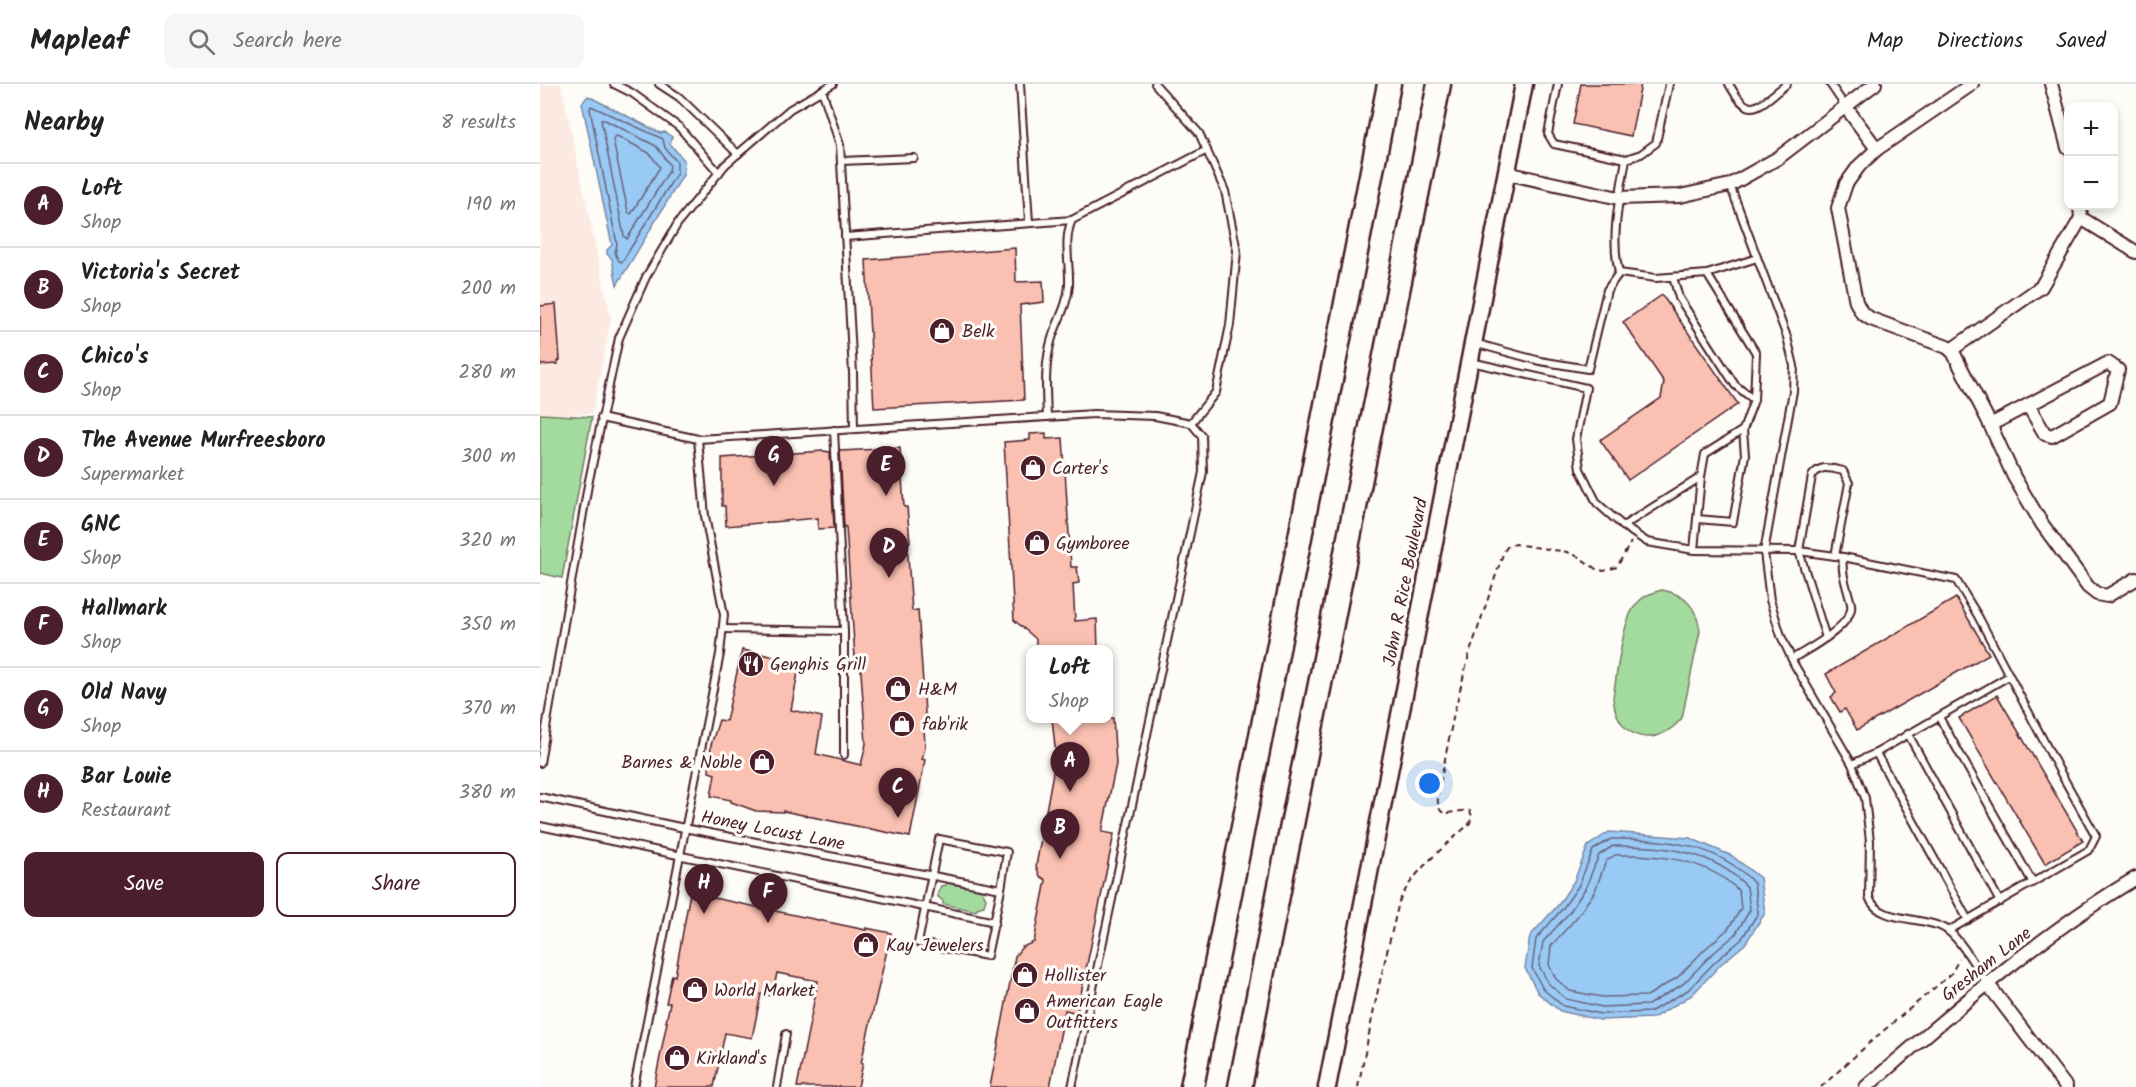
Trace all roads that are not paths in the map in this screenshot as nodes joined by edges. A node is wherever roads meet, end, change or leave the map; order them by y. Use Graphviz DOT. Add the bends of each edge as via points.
graph roads {
  1 [pos="614,84"];
  2 [pos="659,84"];
  3 [pos="833,84"];
  4 [pos="1020,84"];
  5 [pos="1155,84"];
  6 [pos="1389,84"];
  7 [pos="1439,84"];
  8 [pos="1524,84"];
  9 [pos="1558,84"];
  10 [pos="1669,84"];
  11 [pos="1729,84"];
  12 [pos="1787,84"];
  13 [pos="1830,84"];
  14 [pos="1875,84"];
  15 [pos="1972,84"];
  16 [pos="2051,84"];
  17 [pos="822,90"];
  18 [pos="1845,106"];
  19 [pos="2064,133"];
  20 [pos="1877,149"];
  21 [pos="1207,150"];
  22 [pos="738,154"];
  23 [pos="914,158"];
  24 [pos="1626,159"];
  25 [pos="841,161"];
  26 [pos="719,173"];
  27 [pos="1506,173"];
  28 [pos="1730,185"];
  29 [pos="1619,198"];
  30 [pos="2080,212"];
  31 [pos="1072,220"];
  32 [pos="1029,222"];
  33 [pos="845,237"];
  34 [pos="2136,252"];
  35 [pos="1757,258"];
  36 [pos="1618,273"];
  37 [pos="1707,274"];
  38 [pos="1673,277"];
  39 [pos="1473,342"];
  40 [pos="1951,350"];
  41 [pos="1468,362"];
  42 [pos="1754,400"];
  43 [pos="2028,405"];
  44 [pos="1047,417"];
  45 [pos="601,418"];
  46 [pos="1191,423"];
  47 [pos="1990,425"];
  48 [pos="854,429"];
  49 [pos="834,430"];
  50 [pos="1743,430"];
  51 [pos="698,439"];
  52 [pos="1701,477"];
  53 [pos="1697,519"];
  54 [pos="1623,526"];
  55 [pos="1694,550"];
  56 [pos="1799,551"];
  57 [pos="1764,552"];
  58 [pos="1835,556"];
  59 [pos="1843,557"];
  60 [pos="2136,579"];
  61 [pos="723,629"];
  62 [pos="844,631"];
  63 [pos="1826,638"];
  64 [pos="1792,659"];
  65 [pos="2010,676"];
  66 [pos="1939,717"];
  67 [pos="1908,734"];
  68 [pos="1876,753"];
  69 [pos="844,754"];
  70 [pos="540,763"];
  71 [pos="1851,764"];
  72 [pos="540,797"];
  73 [pos="540,826"];
  74 [pos="684,828"];
  75 [pos="679,856"];
  76 [pos="932,876"];
  77 [pos="2136,878"];
  78 [pos="2033,883"];
  79 [pos="1001,889"];
  80 [pos="2000,902"];
  81 [pos="925,908"];
  82 [pos="1968,920"];
  83 [pos="995,922"];
  84 [pos="1948,932"];
  85 [pos="1987,983"];
  86 [pos="786,1034"];
  87 [pos="634,1087"];
  88 [pos="777,1087"];
  89 [pos="1072,1087"];
  90 [pos="1192,1087"];
  91 [pos="1240,1087"];
  92 [pos="1327,1087"];
  93 [pos="1866,1087"];
  94 [pos="2066,1087"];
  1 -- 26 [label="lane" via="679,127"];
  2 -- 22 [label="lane" via="679,97"];
  3 -- 17 [label="lane"];
  4 -- 32 [label="lane"];
  5 -- 21 [label="lane" via="1199,133"];
  6 -- 90 [label="highway"];
  7 -- 91 [label="highway"];
  8 -- 27 [label="street, John R Rice Boulevard"];
  9 -- 24 [label="lane" via="1548,134 1554,144"];
  10 -- 24 [label="lane" via="1656,143"];
  11 -- 12 [label="lane" via="1739,102 1755,108"];
  13 -- 18 [label="lane"];
  14 -- 18 [label="street"];
  15 -- 20 [label="street"];
  16 -- 19 [label="street"];
  17 -- 22 [label="lane" via="790,109"];
  17 -- 25 [label="lane" via="840,145"];
  18 -- 20 [label="street"];
  18 -- 28 [label="street" via="1778,158"];
  20 -- 40 [label="street" via="1846,184 1838,208 1856,302 1871,319"];
  21 -- 31 [label="lane"];
  21 -- 46 [label="lane" via="1225,190 1237,251 1230,326 1216,392"];
  22 -- 26 [label="lane"];
  23 -- 25 [label="lane"];
  24 -- 29 [label="lane"];
  25 -- 33 [label="lane"];
  26 -- 45 [label="lane" via="678,223 646,277 617,343"];
  27 -- 29 [label="street"];
  27 -- 39 [label="street, John R Rice Boulevard"];
  28 -- 29 [label="street" via="1680,196"];
  28 -- 35 [label="lane"];
  29 -- 36 [label="lane" via="1614,255"];
  30 -- 34 [label="street"];
  30 -- 40 [label="street" via="2041,288"];
  31 -- 32 [label="lane"];
  31 -- 44 [label="lane" via="1067,230 1069,286 1046,369"];
  32 -- 33 [label="lane"];
  33 -- 48 [label="lane"];
  35 -- 37 [label="lane"];
  35 -- 57 [label="lane" via="1794,366"];
  36 -- 38 [label="lane"];
  36 -- 39 [label="lane" via="1607,290 1588,369 1540,361"];
  37 -- 38 [label="lane"];
  37 -- 42 [label="lane" via="1756,353"];
  38 -- 42 [label="lane" via="1679,298 1729,376"];
  39 -- 41 [label="street, John R Rice Boulevard"];
  40 -- 47 [label="street"];
  41 -- 54 [label="lane" via="1586,388 1576,439 1580,469 1597,503"];
  41 -- 92 [label="street, John R Rice Boulevard"];
  42 -- 50 [label="lane"];
  43 -- 43 [label="street" via="2108,363 2118,370 2110,403 2052,436 2045,434"];
  43 -- 47 [label="street"];
  44 -- 46 [label="lane" via="1155,416"];
  44 -- 48 [label="lane"];
  45 -- 51 [label="lane"];
  45 -- 70 [label="lane"];
  46 -- 89 [label="lane" via="1202,436 1203,472"];
  47 -- 60 [label="street" via="2042,524 2088,587 2107,596"];
  48 -- 49 [label="lane"];
  49 -- 51 [label="lane"];
  49 -- 62 [label="lane"];
  50 -- 52 [label="lane" via="1705,454"];
  50 -- 53 [label="lane" via="1745,455 1732,522"];
  51 -- 61 [label="lane" via="705,516 724,615"];
  52 -- 53 [label="lane"];
  52 -- 54 [label="lane"];
  53 -- 55 [label="lane"];
  54 -- 55 [label="lane" via="1647,542"];
  55 -- 57 [label="lane"];
  56 -- 57 [label="lane"];
  56 -- 58 [label="lane"];
  56 -- 58 [label="lane" via="1812,476 1826,466 1843,471 1849,483"];
  56 -- 63 [label="lane"];
  57 -- 64 [label="lane" via="1770,600"];
  58 -- 59 [label="lane"];
  59 -- 63 [label="lane" via="1841,569 1850,614"];
  59 -- 65 [label="lane" via="1956,580"];
  61 -- 62 [label="lane"];
  61 -- 74 [label="lane"];
  62 -- 69 [label="lane"];
  63 -- 64 [label="lane"];
  64 -- 71 [label="lane"];
  65 -- 66 [label="lane"];
  65 -- 78 [label="lane" via="2096,836 2089,850"];
  66 -- 67 [label="lane"];
  66 -- 78 [label="lane"];
  67 -- 68 [label="lane"];
  67 -- 80 [label="lane"];
  68 -- 71 [label="lane"];
  68 -- 82 [label="lane"];
  71 -- 84 [label="lane" via="1865,798 1871,903 1879,911"];
  72 -- 74 [label="lane, Honey Locust Lane"];
  73 -- 75 [label="lane"];
  74 -- 75 [label="lane"];
  74 -- 76 [label="lane, Honey Locust Lane"];
  75 -- 81 [label="lane"];
  75 -- 87 [label="lane"];
  76 -- 79 [label="lane, Honey Locust Lane"];
  76 -- 79 [label="lane" via="939,839 1007,852"];
  76 -- 81 [label="lane"];
  77 -- 85 [label="street, Gresham Lane" via="2098,901"];
  78 -- 80 [label="lane"];
  79 -- 83 [label="lane"];
  80 -- 82 [label="lane"];
  81 -- 83 [label="lane"];
  81 -- 83 [label="lane" via="918,943 987,956"];
  82 -- 84 [label="lane"];
  84 -- 85 [label="lane"];
  85 -- 93 [label="street, Gresham Lane"];
  85 -- 94 [label="street"];
  86 -- 88 [label="lane"];
}
